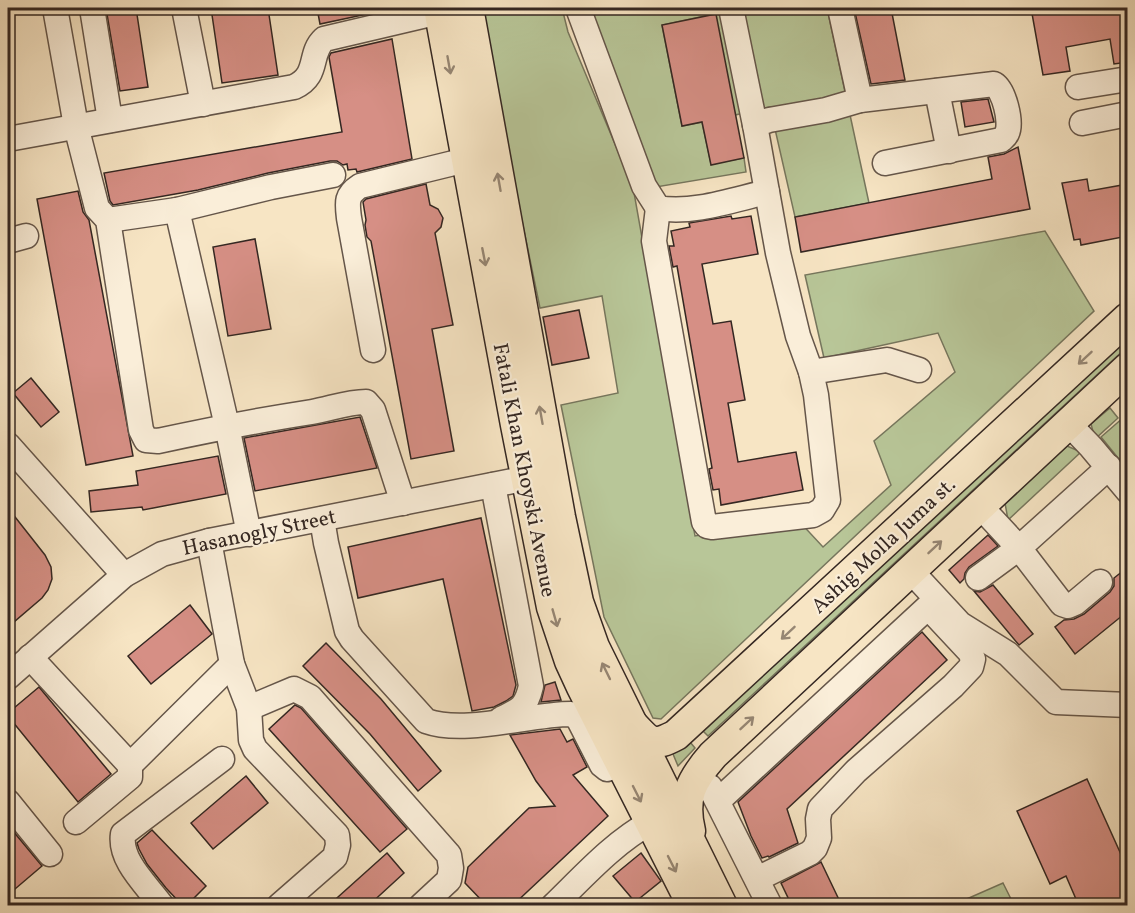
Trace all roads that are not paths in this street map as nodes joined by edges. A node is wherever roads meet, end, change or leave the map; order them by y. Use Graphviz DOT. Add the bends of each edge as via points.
graph roads {
  1 [pos="56,8"];
  2 [pos="92,8"];
  3 [pos="184,8"];
  4 [pos="578,8"];
  5 [pos="731,8"];
  6 [pos="840,8"];
  7 [pos="449,9"];
  8 [pos="1128,78"];
  9 [pos="1078,87"];
  10 [pos="937,91"];
  11 [pos="860,100"];
  12 [pos="203,104"];
  13 [pos="1128,114"];
  14 [pos="110,120"];
  15 [pos="1082,123"];
  16 [pos="755,125"];
  17 [pos="76,126"];
  18 [pos="8,139"];
  19 [pos="949,151"];
  20 [pos="466,160"];
  21 [pos="885,164"];
  22 [pos="333,174"];
  23 [pos="767,192"];
  24 [pos="658,208"];
  25 [pos="177,210"];
  26 [pos="108,220"];
  27 [pos="1128,318"];
  28 [pos="373,350"];
  29 [pos="1128,368"];
  30 [pos="919,370"];
  31 [pos="811,372"];
  32 [pos="1068,423"];
  33 [pos="227,426"];
  34 [pos="8,445"];
  35 [pos="1109,468"];
  36 [pos="539,476"];
  37 [pos="493,485"];
  38 [pos="1128,491"];
  39 [pos="403,503"];
  40 [pos="980,506"];
  41 [pos="322,519"];
  42 [pos="249,534"];
  43 [pos="209,541"];
  44 [pos="1019,548"];
  45 [pos="124,575"];
  46 [pos="905,575"];
  47 [pos="978,578"];
  48 [pos="1100,582"];
  49 [pos="928,607"];
  50 [pos="30,657"];
  51 [pos="232,664"];
  52 [pos="8,677"];
  53 [pos="1128,705"];
  54 [pos="249,708"];
  55 [pos="497,722"];
  56 [pos="632,723"];
  57 [pos="686,727"];
  58 [pos="222,759"];
  59 [pos="706,763"];
  60 [pos="621,764"];
  61 [pos="130,765"];
  62 [pos="718,801"];
  63 [pos="8,802"];
  64 [pos="76,822"];
  65 [pos="651,822"];
  66 [pos="692,843"];
  67 [pos="50,854"];
  68 [pos="757,879"];
  69 [pos="162,906"];
  70 [pos="279,906"];
  71 [pos="421,906"];
  72 [pos="553,906"];
  73 [pos="693,906"];
  74 [pos="722,906"];
  75 [pos="770,906"];
  1 -- 17 [label="street"];
  2 -- 14 [label="street"];
  3 -- 12 [label="street"];
  4 -- 24 [label="street" via="644,186"];
  5 -- 16 [label="street"];
  6 -- 11 [label="street"];
  7 -- 12 [label="street" via="324,39 304,82"];
  7 -- 20 [label="main road, Fatali Khan Khoyski Avenue, one-way"];
  36 -- 7 [label="main road, Fatali Khan Khoyski Avenue, one-way"];
  8 -- 9 [label="street"];
  10 -- 11 [label="street"];
  10 -- 19 [label="street"];
  10 -- 19 [label="street" via="994,84 1005,98 1007,135 1001,140"];
  11 -- 16 [label="street"];
  12 -- 14 [label="street"];
  13 -- 15 [label="street"];
  14 -- 17 [label="street"];
  16 -- 23 [label="street"];
  17 -- 18 [label="street"];
  17 -- 26 [label="street" via="97,208"];
  19 -- 21 [label="street"];
  20 -- 28 [label="street" via="360,186 351,192 347,203 349,218"];
  20 -- 36 [label="main road, Fatali Khan Khoyski Avenue, one-way"];
  22 -- 25 [label="street"];
  23 -- 24 [label="street" via="673,211"];
  23 -- 31 [label="street" via="798,336"];
  24 -- 31 [label="street" via="654,241 707,526 813,515 822,510 828,500"];
  25 -- 26 [label="street"];
  25 -- 33 [label="street"];
  26 -- 33 [label="street" via="141,430 146,440 158,441"];
  27 -- 57 [label="main road, Ashig Molla Juma st., one-way"];
  29 -- 32 [label="main road, Ashig Molla Juma st."];
  30 -- 31 [label="street" via="887,360"];
  32 -- 35 [label="street"];
  32 -- 40 [label="main road, Ashig Molla Juma st."];
  33 -- 39 [label="street" via="366,402 373,410"];
  33 -- 42 [label="street"];
  34 -- 45 [label="street"];
  35 -- 38 [label="street"];
  35 -- 44 [label="street"];
  36 -- 37 [label="street, Hasanogly Street"];
  56 -- 36 [label="main road, Fatali Khan Khoyski Avenue, one-way" via="585,624"];
  36 -- 60 [label="main road, Fatali Khan Khoyski Avenue, one-way" via="552,607 558,629"];
  37 -- 39 [label="street, Hasanogly Street"];
  37 -- 55 [label="street" via="531,686 522,709"];
  39 -- 41 [label="street, Hasanogly Street"];
  40 -- 44 [label="street"];
  46 -- 40 [label="main road, Ashig Molla Juma st., one-way"];
  41 -- 42 [label="street, Hasanogly Street"];
  41 -- 55 [label="street" via="344,621 352,639 426,721 459,725"];
  42 -- 43 [label="street, Hasanogly Street"];
  43 -- 45 [label="street, Hasanogly Street" via="162,554"];
  43 -- 51 [label="street"];
  44 -- 47 [label="street"];
  44 -- 48 [label="street" via="1068,606"];
  45 -- 50 [label="street, Hasanogly Street"];
  46 -- 49 [label="street"];
  46 -- 53 [label="street" via="960,624 1008,654 1056,702"];
  59 -- 46 [label="main road, Ashig Molla Juma st., one-way"];
  49 -- 62 [label="street"];
  49 -- 68 [label="street" via="970,652 971,667 856,771 820,809 819,838 810,853"];
  50 -- 52 [label="street, Hasanogly Street"];
  50 -- 61 [label="street"];
  51 -- 54 [label="street"];
  51 -- 61 [label="street"];
  54 -- 70 [label="street" via="255,748 337,835 335,856"];
  54 -- 71 [label="street" via="294,689 310,697 449,855 449,880"];
  55 -- 60 [label="street" via="571,714 578,718 602,765 607,769"];
  56 -- 57 [label="main road, Ashig Molla Juma st." via="652,743 666,741"];
  56 -- 66 [label="main road, Fatali Khan Khoyski Avenue"];
  57 -- 59 [label="main road"];
  58 -- 69 [label="street" via="123,834 121,846 126,859"];
  59 -- 62 [label="street"];
  59 -- 66 [label="main road, Ashig Molla Juma st." via="689,791 687,822"];
  60 -- 65 [label="main road, Fatali Khan Khoyski Avenue, one-way"];
  61 -- 64 [label="street" via="130,777"];
  62 -- 68 [label="street"];
  63 -- 67 [label="street"];
  65 -- 72 [label="street" via="616,845"];
  65 -- 73 [label="main road, Fatali Khan Khoyski Avenue, one-way"];
  66 -- 74 [label="main road"];
  68 -- 75 [label="street"];
}
